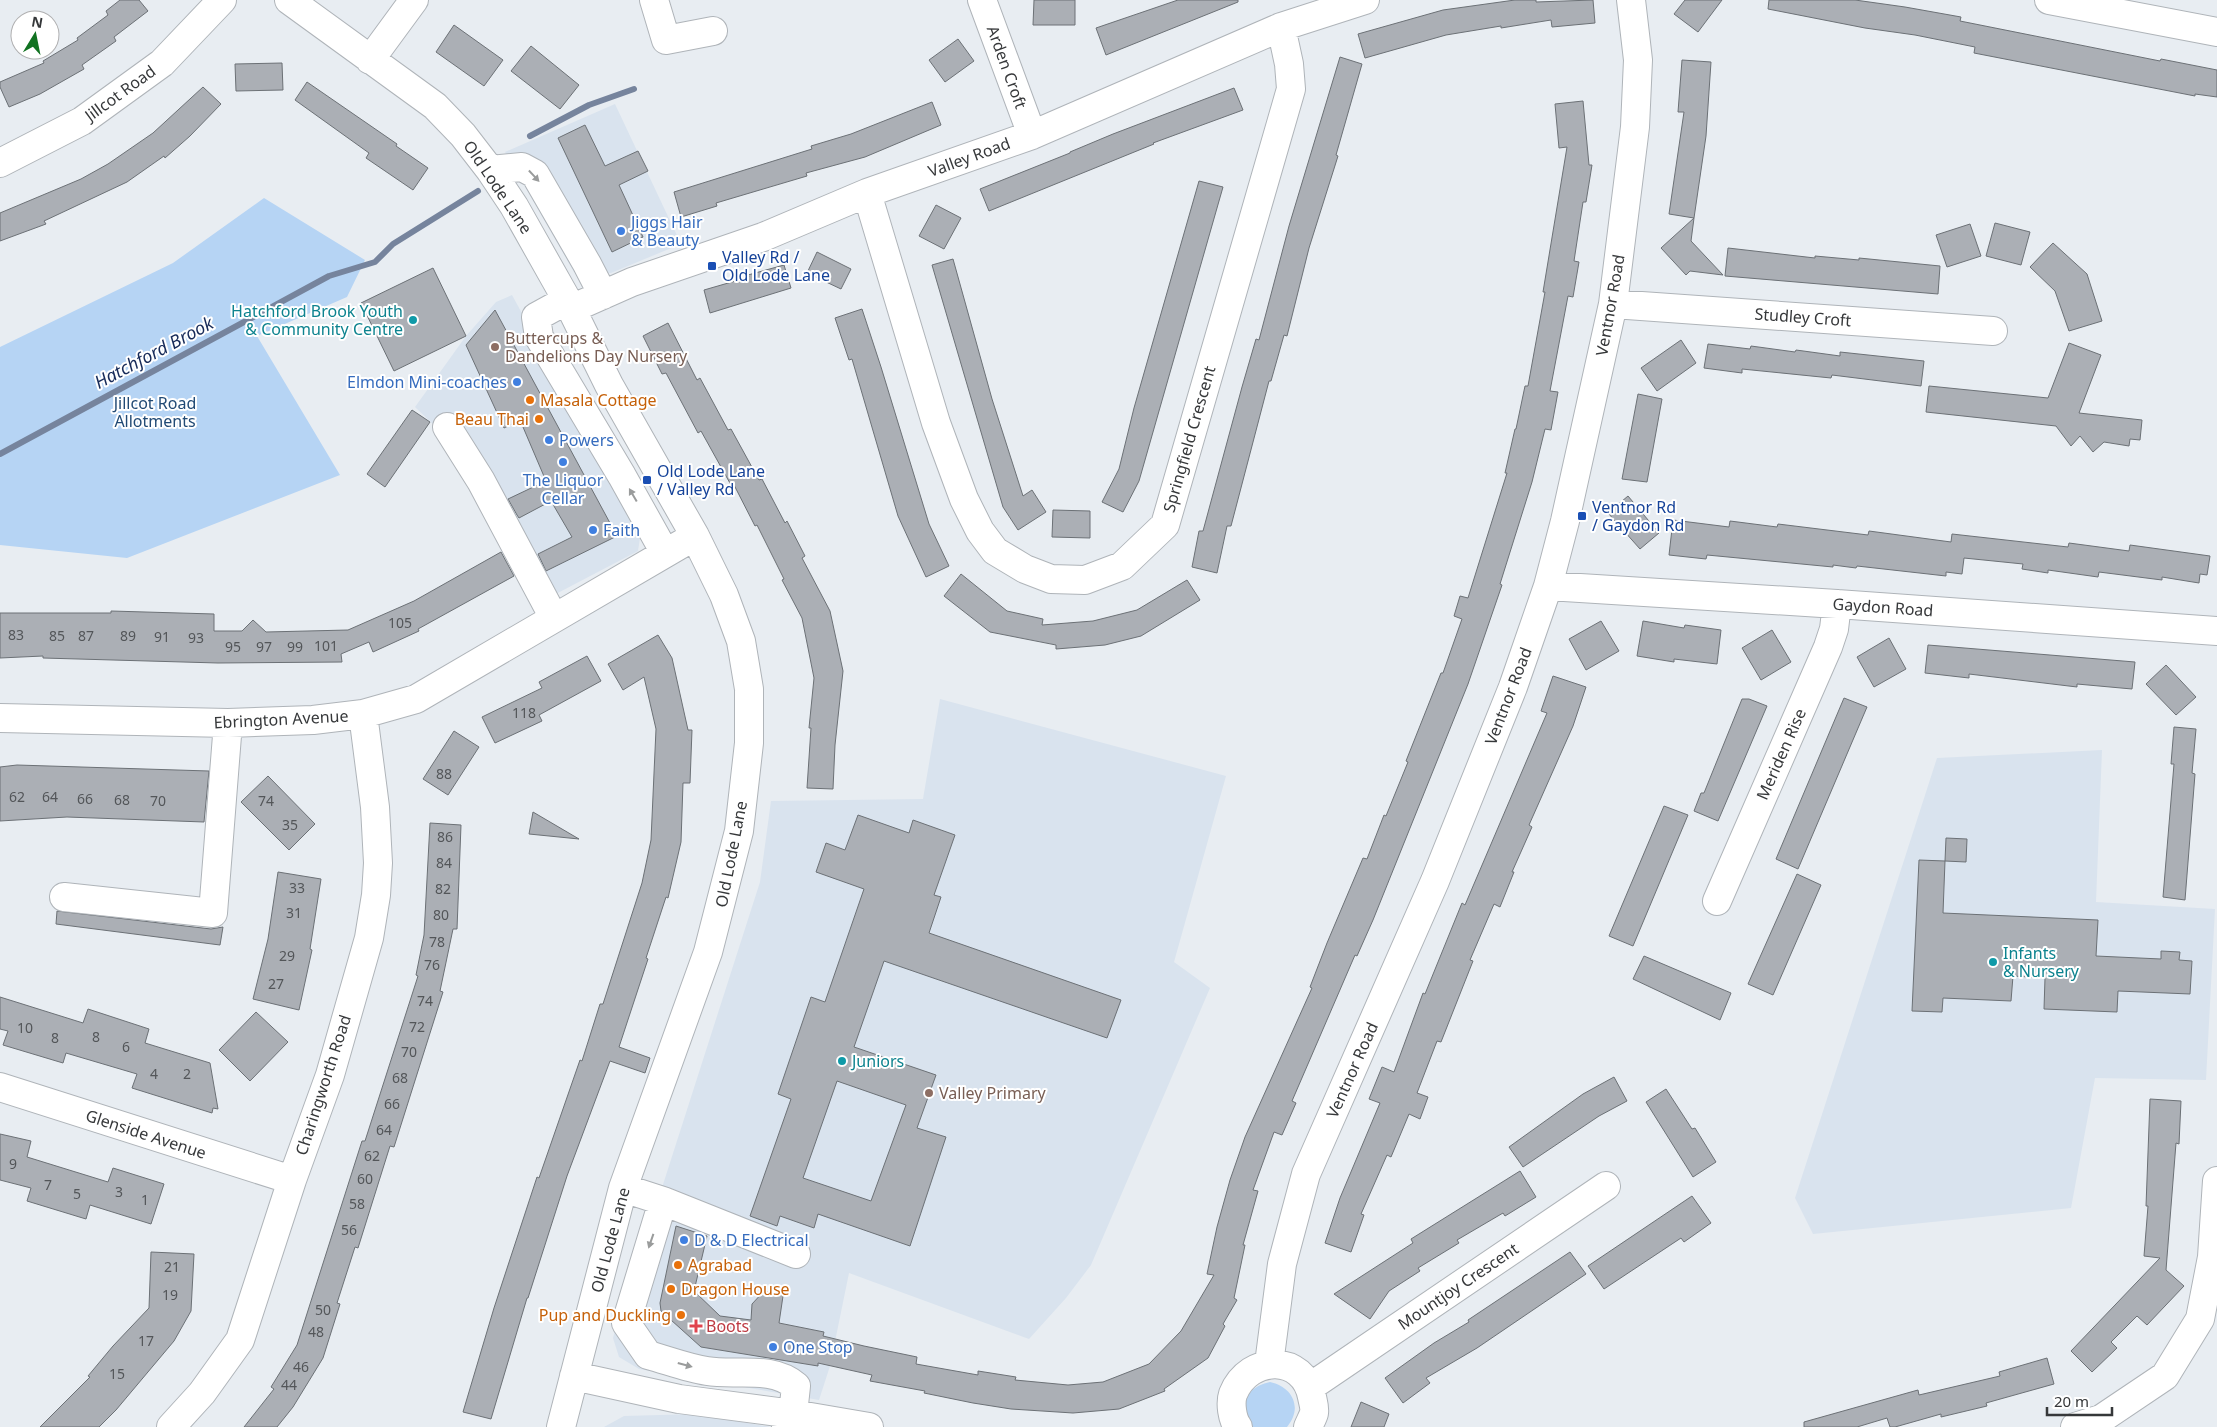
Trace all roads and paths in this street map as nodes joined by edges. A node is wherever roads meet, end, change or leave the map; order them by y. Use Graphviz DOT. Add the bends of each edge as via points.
graph roads {
  1 [pos="222,0"];
  2 [pos="289,0"];
  3 [pos="414,0"];
  4 [pos="654,0"];
  5 [pos="982,0"];
  6 [pos="1365,0"];
  7 [pos="1631,0"];
  8 [pos="2049,0"];
  9 [pos="1281,27"];
  10 [pos="713,31"];
  11 [pos="2217,32"];
  12 [pos="370,60"];
  13 [pos="1032,135"];
  14 [pos="0,164"];
  15 [pos="490,170"];
  16 [pos="867,193"];
  17 [pos="603,295"];
  18 [pos="1613,304"];
  19 [pos="569,305"];
  20 [pos="1993,331"];
  21 [pos="447,427"];
  22 [pos="695,536"];
  23 [pos="665,553"];
  24 [pos="1548,586"];
  25 [pos="1837,604"];
  26 [pos="554,618"];
  27 [pos="2217,631"];
  28 [pos="363,714"];
  29 [pos="0,718"];
  30 [pos="228,723"];
  31 [pos="64,897"];
  32 [pos="1717,901"];
  33 [pos="0,1087"];
  34 [pos="292,1180"];
  35 [pos="2217,1181"];
  36 [pos="1606,1186"];
  37 [pos="623,1188"];
  38 [pos="663,1201"];
  39 [pos="796,1254"];
  40 [pos="1269,1364"];
  41 [pos="574,1376"];
  42 [pos="1310,1387"];
  43 [pos="789,1420"];
  44 [pos="1229,1425"];
  45 [pos="171,1427"];
  46 [pos="561,1427"];
  47 [pos="869,1427"];
  48 [pos="1308,1427"];
  49 [pos="2075,1427"];
  1 -- 14 [label="street, Jillcot Road" via="162,63 82,121"];
  2 -- 12 [label="street, Old Lode Lane"];
  3 -- 12 [label="street"];
  4 -- 10 [label="street" via="666,40"];
  5 -- 13 [label="street, Arden Croft"];
  6 -- 9 [label="street, Valley Road"];
  7 -- 18 [label="street, Ventnor Road" via="1638,60 1635,127"];
  8 -- 11 [label="street"];
  9 -- 13 [label="street, Valley Road"];
  9 -- 16 [label="street, Springfield Crescent" via="1291,89 1165,525 1122,566 1085,580 1052,579 1025,570 995,551 980,531 964,499 936,423"];
  12 -- 15 [label="street, Old Lode Lane" via="435,106"];
  13 -- 16 [label="street, Valley Road"];
  15 -- 17 [label="street, one-way" via="522,167 535,174"];
  15 -- 19 [label="street, Old Lode Lane" via="514,206"];
  16 -- 17 [label="street, Valley Road" via="764,237"];
  17 -- 19 [label="street, Valley Road"];
  18 -- 20 [label="street, Studley Croft"];
  18 -- 24 [label="street, Ventnor Road"];
  19 -- 22 [label="street, Old Lode Lane" via="609,385"];
  23 -- 19 [label="street, one-way" via="539,337 536,317"];
  21 -- 26 [label="street" via="481,481"];
  22 -- 23 [label="street, Ebrington Avenue"];
  22 -- 37 [label="street, Old Lode Lane" via="724,595 741,641 748,689 750,743 739,831 708,952"];
  23 -- 26 [label="street, Ebrington Avenue"];
  24 -- 25 [label="street, Gaydon Road"];
  24 -- 40 [label="street, Ventnor Road" via="1513,687 1435,881 1306,1174 1282,1264"];
  25 -- 27 [label="street, Gaydon Road"];
  25 -- 32 [label="street, Meriden Rise" via="1828,647"];
  26 -- 28 [label="street, Ebrington Avenue" via="416,698"];
  28 -- 30 [label="street, Ebrington Avenue" via="313,720"];
  28 -- 34 [label="street, Charingworth Road" via="375,807 376,895 369,938 330,1075"];
  29 -- 30 [label="street, Ebrington Avenue"];
  30 -- 31 [label="street" via="213,913"];
  33 -- 34 [label="street, Glenside Avenue"];
  34 -- 45 [label="street, Charingworth Road" via="240,1340 202,1393"];
  35 -- 49 [label="street" via="2212,1256 2200,1319 2165,1376 2101,1419"];
  36 -- 42 [label="street, Mountjoy Crescent"];
  37 -- 38 [label="street"];
  37 -- 41 [label="street, Old Lode Lane"];
  38 -- 39 [label="street"];
  38 -- 43 [label="street, one-way" via="626,1323 648,1355 708,1371 768,1373 787,1378 796,1386"];
  40 -- 42 [label="street" via="1291,1368 1302,1375"];
  40 -- 44 [label="street" via="1254,1368 1238,1382 1231,1400"];
  41 -- 43 [label="street"];
  41 -- 46 [label="street, Old Lode Lane"];
  42 -- 48 [label="street" via="1314,1411"];
  43 -- 47 [label="street"];
}
